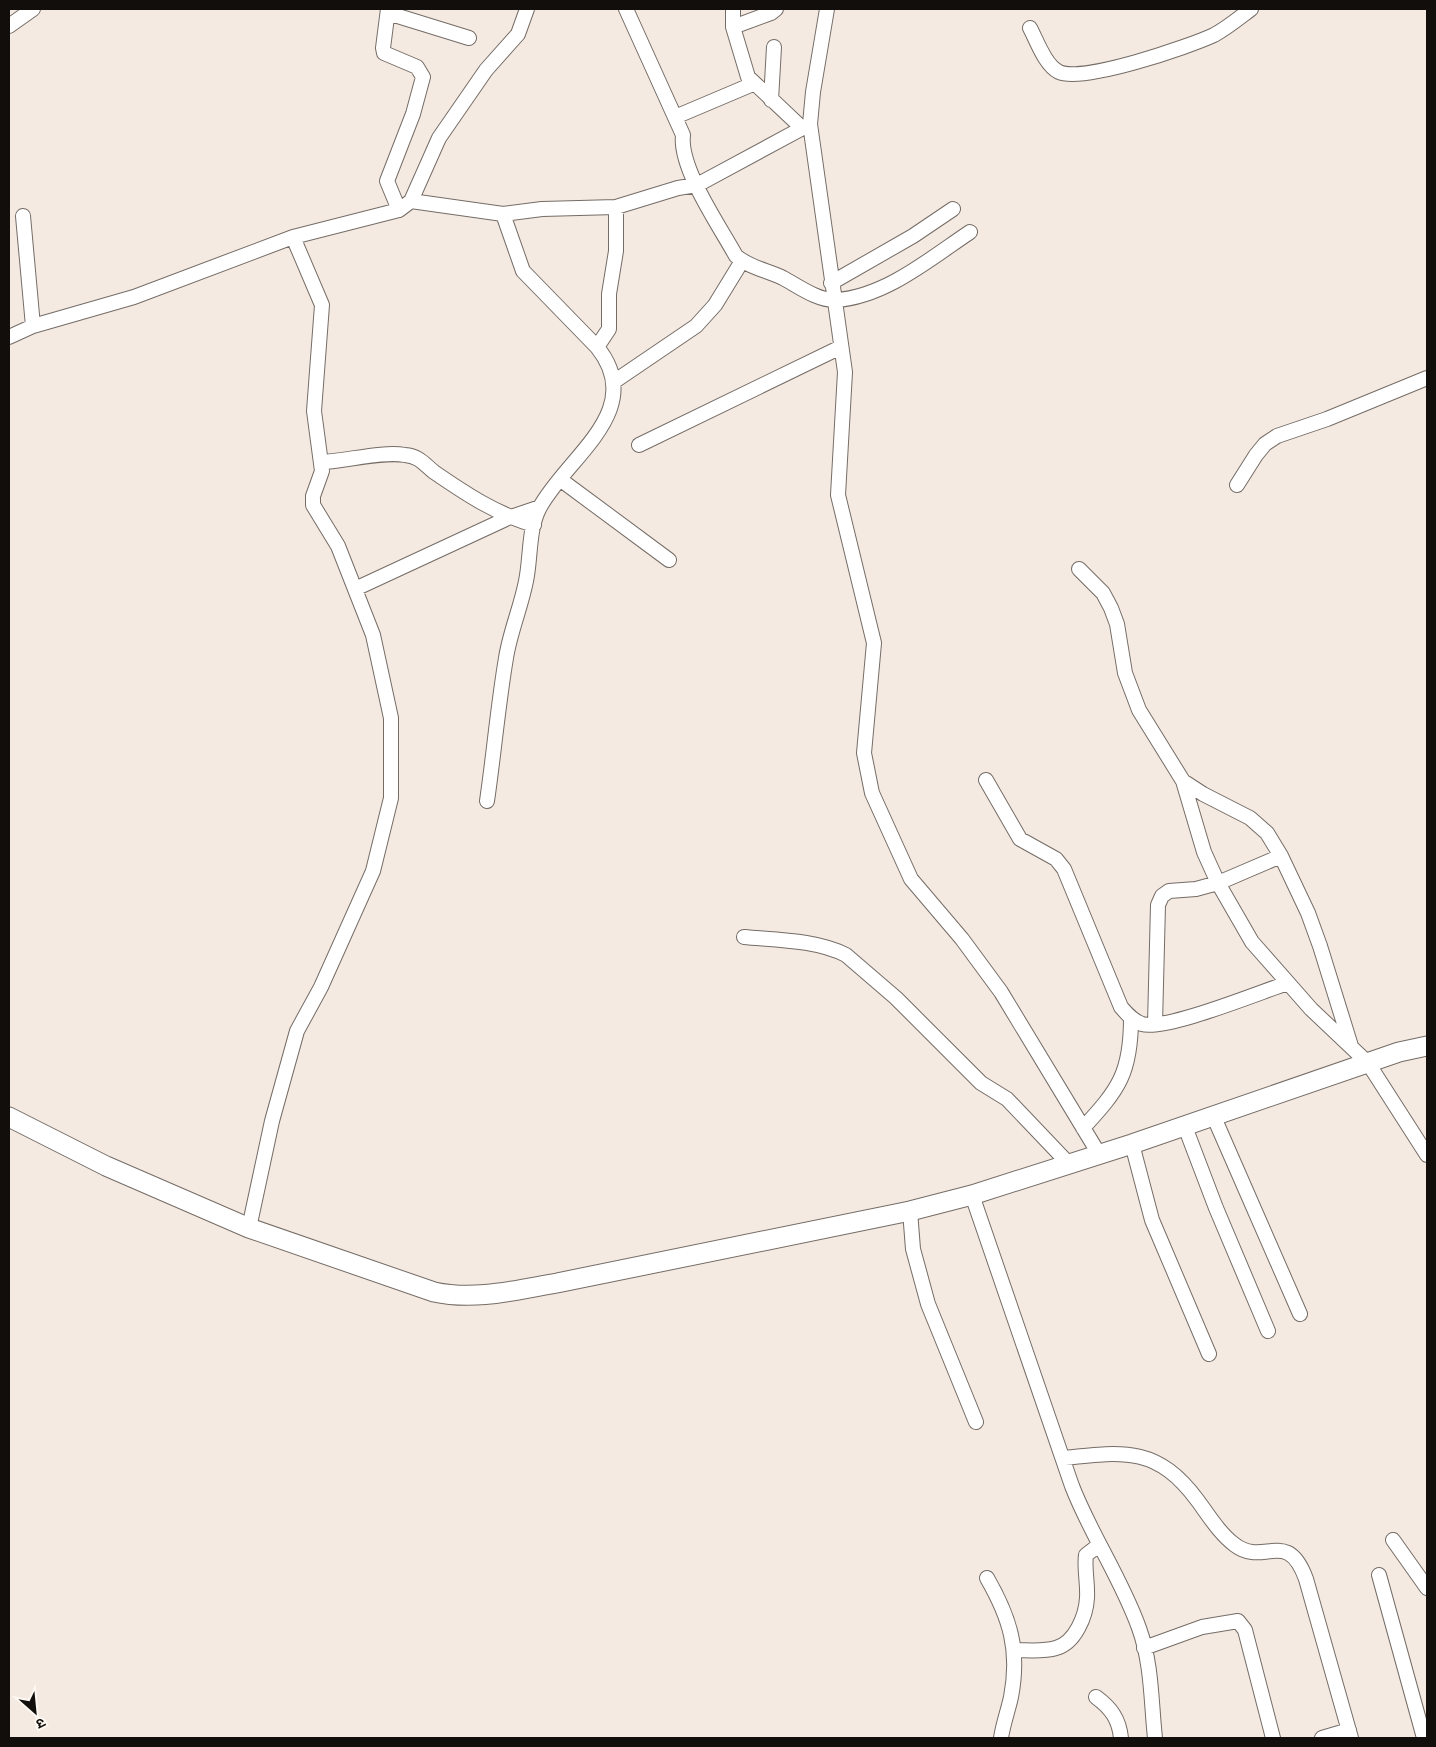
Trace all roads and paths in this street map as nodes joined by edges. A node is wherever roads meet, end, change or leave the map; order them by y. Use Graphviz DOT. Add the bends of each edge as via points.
graph roads {
  1 [pos="33,9"];
  2 [pos="527,9"];
  3 [pos="626,9"];
  4 [pos="733,9"];
  5 [pos="776,9"];
  6 [pos="826,9"];
  7 [pos="1252,9"];
  8 [pos="388,11"];
  9 [pos="14,17"];
  10 [pos="733,27"];
  11 [pos="1030,28"];
  12 [pos="469,38"];
  13 [pos="774,47"];
  14 [pos="754,84"];
  15 [pos="771,100"];
  16 [pos="675,117"];
  17 [pos="806,126"];
  18 [pos="697,185"];
  19 [pos="411,201"];
  20 [pos="616,207"];
  21 [pos="953,209"];
  22 [pos="398,210"];
  23 [pos="503,214"];
  24 [pos="22,216"];
  25 [pos="970,232"];
  26 [pos="293,236"];
  27 [pos="742,262"];
  28 [pos="832,283"];
  29 [pos="834,300"];
  30 [pos="34,326"];
  31 [pos="9,337"];
  32 [pos="597,346"];
  33 [pos="841,347"];
  34 [pos="1427,378"];
  35 [pos="615,381"];
  36 [pos="639,445"];
  37 [pos="322,462"];
  38 [pos="561,480"];
  39 [pos="1237,485"];
  40 [pos="540,507"];
  41 [pos="508,518"];
  42 [pos="534,525"];
  43 [pos="669,560"];
  44 [pos="1079,569"];
  45 [pos="355,589"];
  46 [pos="986,780"];
  47 [pos="1183,781"];
  48 [pos="487,800"];
  49 [pos="1282,856"];
  50 [pos="1218,882"];
  51 [pos="744,937"];
  52 [pos="1288,983"];
  53 [pos="1131,1018"];
  54 [pos="1155,1024"];
  55 [pos="1351,1046"];
  56 [pos="1427,1046"];
  57 [pos="1368,1063"];
  58 [pos="1213,1115"];
  59 [pos="9,1117"];
  60 [pos="1184,1124"];
  61 [pos="1083,1128"];
  62 [pos="1132,1144"];
  63 [pos="1099,1154"];
  64 [pos="1427,1155"];
  65 [pos="1069,1164"];
  66 [pos="972,1195"];
  67 [pos="910,1211"];
  68 [pos="249,1228"];
  69 [pos="1300,1314"];
  70 [pos="1268,1331"];
  71 [pos="1209,1354"];
  72 [pos="976,1422"];
  73 [pos="1063,1458"];
  74 [pos="1393,1540"];
  75 [pos="1099,1545"];
  76 [pos="1379,1575"];
  77 [pos="986,1578"];
  78 [pos="1427,1588"];
  79 [pos="1144,1648"];
  80 [pos="1014,1650"];
  81 [pos="1096,1696"];
  82 [pos="1350,1734"];
  83 [pos="1000,1738"];
  84 [pos="1121,1738"];
  85 [pos="1155,1738"];
  86 [pos="1273,1738"];
  87 [pos="1322,1738"];
  88 [pos="1424,1738"];
  1 -- 9 [label="street"];
  2 -- 19 [label="street" via="518,34 486,70 439,138"];
  3 -- 16 [label="street"];
  4 -- 10 [label="street"];
  5 -- 10 [label="street"];
  6 -- 17 [label="street"];
  7 -- 11 [label="street" via="1194,44 1087,75 1067,75 1058,71 1050,64"];
  8 -- 12 [label="street"];
  8 -- 22 [label="street" via="384,53 417,67 422,77 413,114 387,181"];
  10 -- 14 [label="street" via="748,77"];
  13 -- 15 [label="street"];
  14 -- 15 [label="street"];
  14 -- 16 [label="street"];
  15 -- 17 [label="street"];
  16 -- 18 [label="street" via="683,135 681,145 687,166"];
  17 -- 18 [label="street"];
  17 -- 28 [label="street"];
  18 -- 20 [label="street"];
  18 -- 27 [label="street"];
  19 -- 22 [label="street"];
  19 -- 23 [label="street"];
  20 -- 23 [label="street" via="542,209"];
  20 -- 32 [label="street" via="616,252 609,294 609,329"];
  21 -- 28 [label="street"];
  22 -- 26 [label="street"];
  23 -- 32 [label="street" via="523,271"];
  24 -- 30 [label="street"];
  25 -- 29 [label="street" via="880,287"];
  26 -- 30 [label="street" via="134,296"];
  26 -- 37 [label="street" via="322,305 314,411"];
  27 -- 29 [label="street" via="805,291"];
  27 -- 35 [label="street" via="715,305 696,326"];
  28 -- 29 [label="street"];
  29 -- 33 [label="street"];
  30 -- 31 [label="street"];
  32 -- 35 [label="street"];
  33 -- 36 [label="street"];
  33 -- 61 [label="street" via="845,372 838,495 874,643 864,753 872,793 911,880 1001,992"];
  34 -- 39 [label="street" via="1277,436 1256,455"];
  35 -- 38 [label="street" via="605,421"];
  37 -- 41 [label="street" via="382,455 416,457"];
  37 -- 45 [label="street" via="313,505 338,546"];
  38 -- 40 [label="street"];
  38 -- 43 [label="street"];
  40 -- 41 [label="street"];
  40 -- 42 [label="street"];
  41 -- 42 [label="street"];
  41 -- 45 [label="street"];
  42 -- 48 [label="street" via="527,580 506,656"];
  44 -- 47 [label="street" via="1102,593 1111,608 1117,624 1124,673 1140,710"];
  45 -- 68 [label="street" via="373,635 391,718 391,798 373,871 321,987 297,1031 272,1121"];
  46 -- 53 [label="street" via="1020,839 1056,859 1064,869 1121,1007"];
  47 -- 49 [label="street" via="1250,818 1267,833"];
  47 -- 50 [label="street" via="1204,852"];
  49 -- 50 [label="street"];
  49 -- 55 [label="street" via="1320,946"];
  50 -- 52 [label="street" via="1252,942"];
  50 -- 54 [label="street" via="1196,889 1169,891 1158,905"];
  51 -- 65 [label="street" via="797,943 846,955 896,998 981,1082 1007,1100"];
  52 -- 54 [label="street" via="1180,1019"];
  52 -- 55 [label="street"];
  53 -- 54 [label="street" via="1144,1024"];
  53 -- 61 [label="street" via="1129,1059 1122,1078 1111,1099"];
  55 -- 57 [label="street"];
  56 -- 57 [label="street"];
  57 -- 58 [label="street"];
  57 -- 64 [label="street"];
  58 -- 60 [label="street"];
  58 -- 69 [label="street"];
  59 -- 68 [label="street" via="106,1166"];
  60 -- 62 [label="street"];
  60 -- 70 [label="street"];
  61 -- 63 [label="street"];
  62 -- 63 [label="street"];
  62 -- 71 [label="street" via="1152,1220"];
  63 -- 65 [label="street"];
  65 -- 66 [label="street"];
  66 -- 67 [label="street"];
  66 -- 73 [label="street"];
  67 -- 68 [label="street" via="557,1283 498,1294 466,1296 434,1292"];
  67 -- 72 [label="street" via="913,1249 928,1304"];
  73 -- 75 [label="street" via="1083,1514"];
  73 -- 82 [label="street" via="1131,1455 1160,1462 1183,1480 1223,1535 1236,1547 1251,1552 1276,1550 1293,1554 1306,1579"];
  74 -- 78 [label="street"];
  75 -- 79 [label="street" via="1123,1589"];
  75 -- 80 [label="street" via="1086,1555 1086,1607 1078,1628 1069,1640 1048,1650"];
  76 -- 88 [label="street"];
  77 -- 80 [label="street" via="1002,1605"];
  79 -- 85 [label="street" via="1149,1667"];
  79 -- 86 [label="street" via="1202,1627 1238,1621 1245,1630"];
  80 -- 83 [label="street" via="1011,1696"];
  81 -- 84 [label="street" via="1116,1717"];
  82 -- 87 [label="street"];
}
